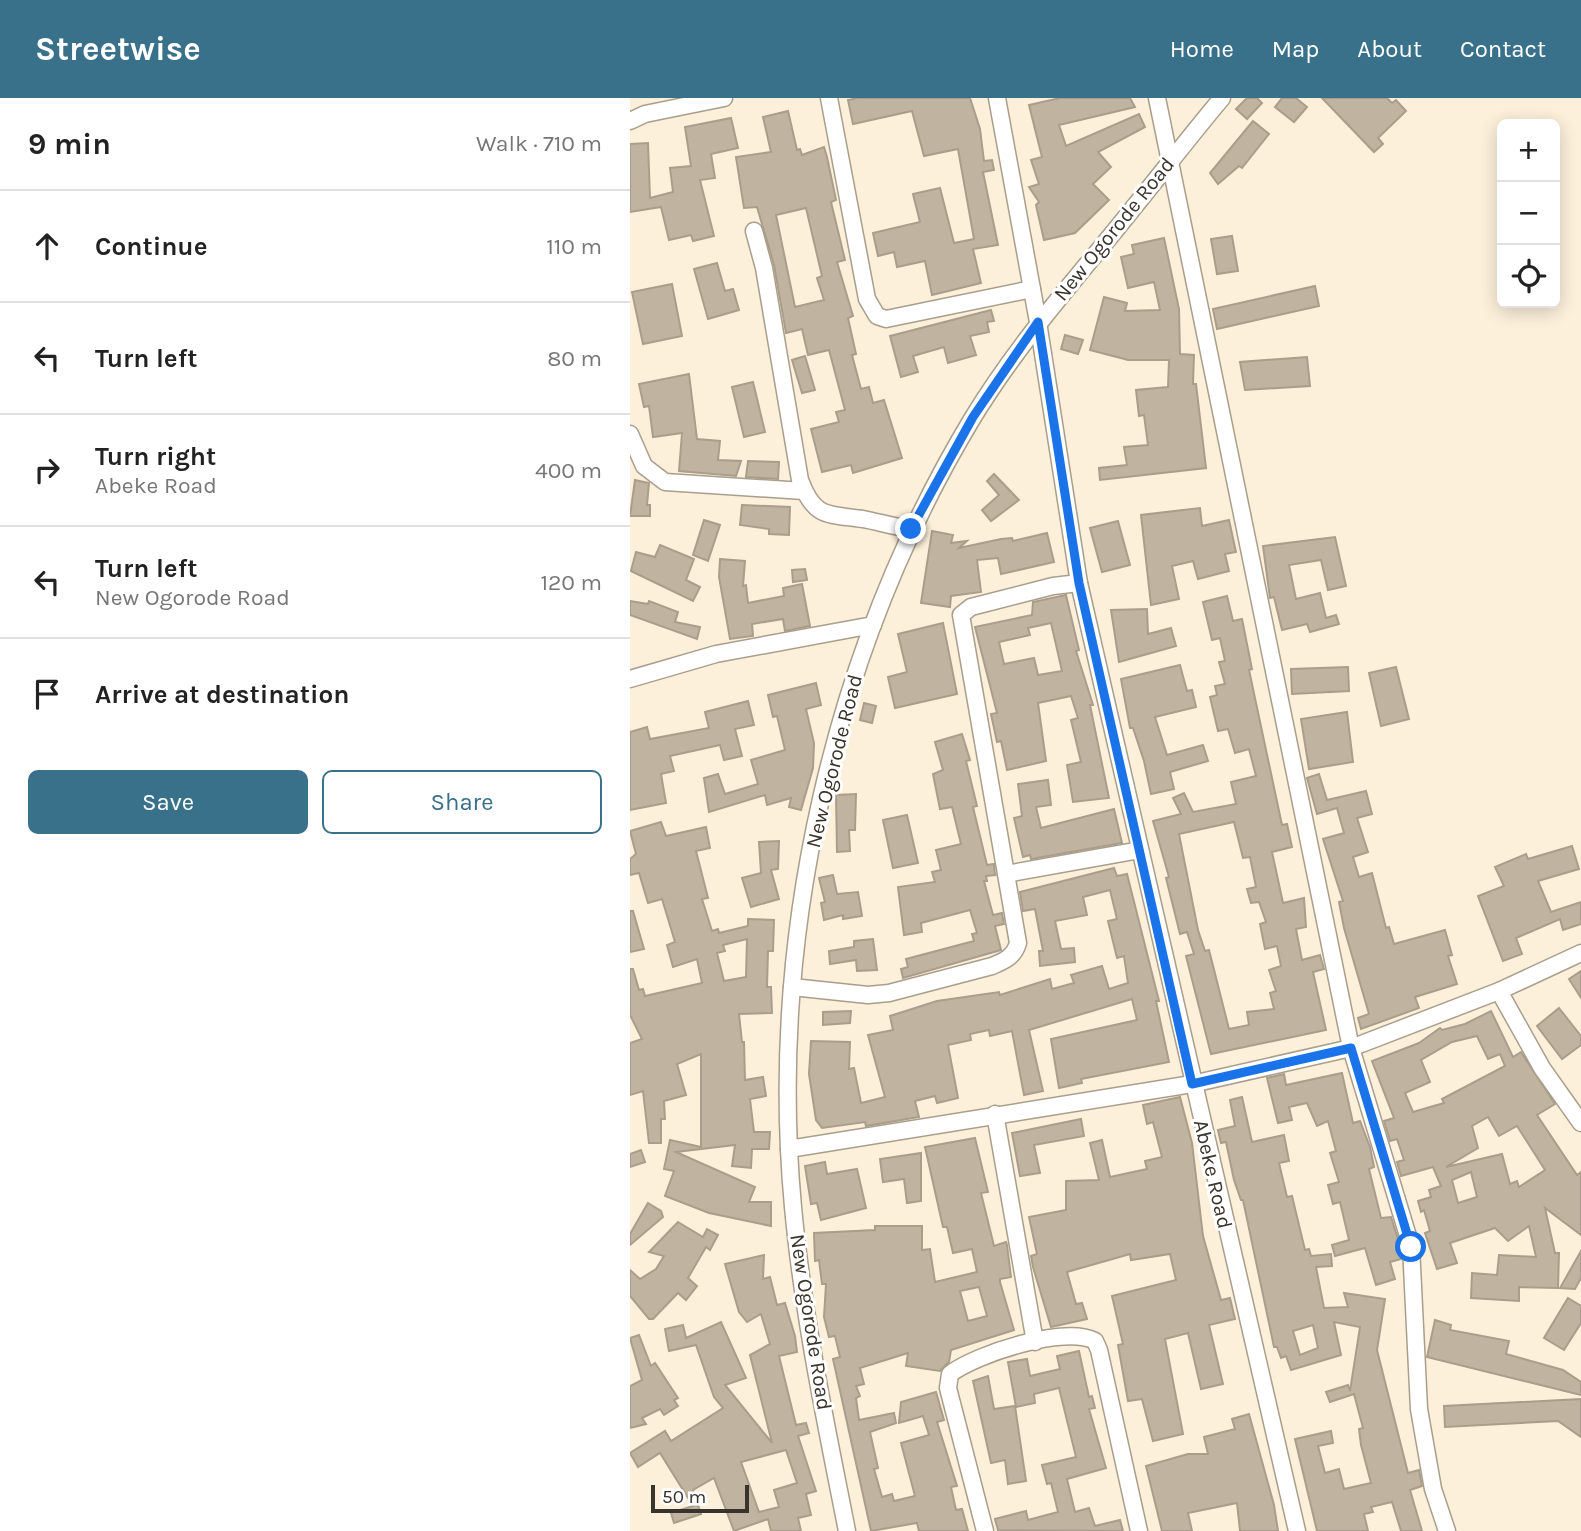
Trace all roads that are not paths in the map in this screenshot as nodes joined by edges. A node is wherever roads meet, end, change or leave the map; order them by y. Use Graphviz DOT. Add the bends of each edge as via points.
graph roads {
  1 [pos="724,98"];
  2 [pos="829,98"];
  3 [pos="997,98"];
  4 [pos="1157,98"];
  5 [pos="1222,98"];
  6 [pos="630,121"];
  7 [pos="1169,162"];
  8 [pos="754,231"];
  9 [pos="1032,289"];
  10 [pos="1038,322"];
  11 [pos="630,434"];
  12 [pos="804,491"];
  13 [pos="911,529"];
  14 [pos="1079,583"];
  15 [pos="873,625"];
  16 [pos="630,679"];
  17 [pos="1140,850"];
  18 [pos="1006,874"];
  19 [pos="1581,953"];
  20 [pos="792,987"];
  21 [pos="1499,991"];
  22 [pos="1351,1048"];
  23 [pos="1192,1084"];
  24 [pos="995,1114"];
  25 [pos="1581,1123"];
  26 [pos="789,1149"];
  27 [pos="1035,1342"];
  28 [pos="847,1531"];
  29 [pos="985,1531"];
  30 [pos="1139,1531"];
  31 [pos="1297,1531"];
  32 [pos="1447,1531"];
  1 -- 6 [label="street"];
  2 -- 9 [label="street" via="867,299 877,316 886,319"];
  3 -- 9 [label="street, Abeke Road"];
  4 -- 7 [label="street"];
  5 -- 7 [label="street, New Ogorode Road"];
  7 -- 10 [label="street, New Ogorode Road"];
  7 -- 22 [label="street"];
  8 -- 12 [label="street"];
  9 -- 10 [label="street, Abeke Road"];
  10 -- 13 [label="street, New Ogorode Road" via="973,417"];
  10 -- 14 [label="street, Abeke Road"];
  11 -- 12 [label="street" via="644,466 665,482"];
  12 -- 13 [label="street" via="819,511 834,517"];
  13 -- 15 [label="street, New Ogorode Road"];
  14 -- 17 [label="street, Abeke Road"];
  14 -- 18 [label="street" via="971,607 961,615"];
  15 -- 16 [label="street" via="716,654"];
  15 -- 20 [label="street, New Ogorode Road" via="849,687 815,823"];
  17 -- 18 [label="street"];
  17 -- 23 [label="street, Abeke Road"];
  18 -- 20 [label="street" via="1018,943 1007,959 889,993"];
  19 -- 21 [label="street"];
  20 -- 26 [label="street, New Ogorode Road"];
  21 -- 22 [label="street"];
  21 -- 25 [label="street" via="1542,1068"];
  22 -- 23 [label="street"];
  22 -- 32 [label="street" via="1411,1247 1419,1409 1433,1489"];
  23 -- 24 [label="street"];
  23 -- 31 [label="street, Abeke Road"];
  24 -- 26 [label="street"];
  24 -- 27 [label="street"];
  26 -- 28 [label="street, New Ogorode Road" via="802,1285"];
  27 -- 29 [label="street" via="983,1356 950,1374 948,1388"];
  27 -- 30 [label="street" via="1073,1335 1095,1341"];
}
